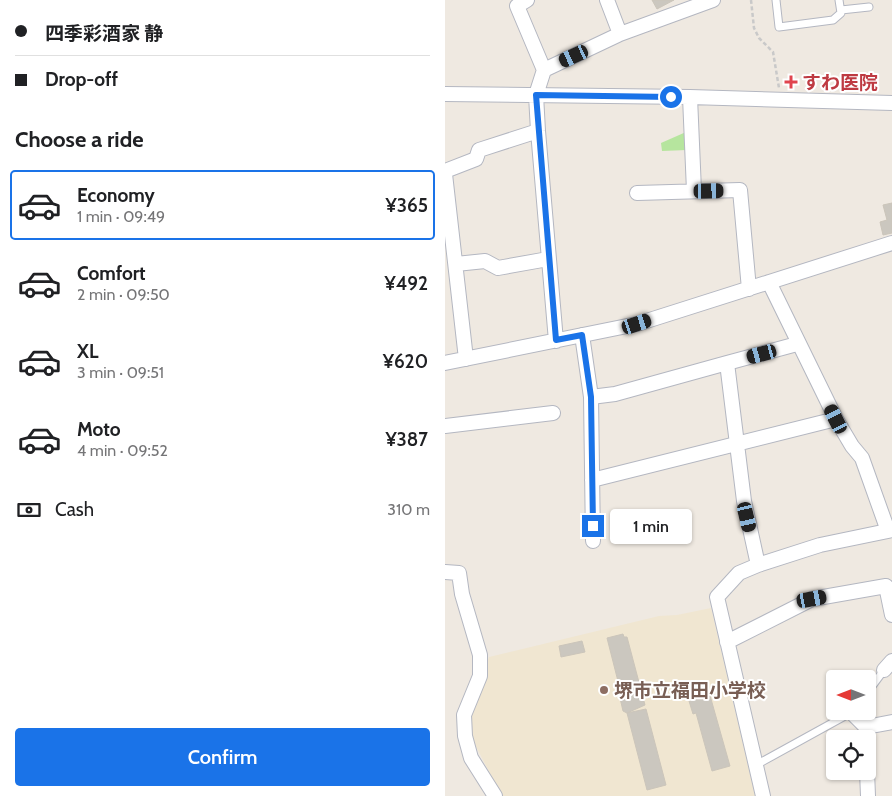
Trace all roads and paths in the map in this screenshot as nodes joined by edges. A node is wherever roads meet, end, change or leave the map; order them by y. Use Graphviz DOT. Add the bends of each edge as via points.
graph roads {
  1 [pos="527,0"];
  2 [pos="607,0"];
  3 [pos="713,0"];
  4 [pos="751,0"];
  5 [pos="776,0"];
  6 [pos="839,0"];
  7 [pos="869,7"];
  8 [pos="841,10"];
  9 [pos="620,34"];
  10 [pos="543,70"];
  11 [pos="445,94"];
  12 [pos="536,95"];
  13 [pos="690,97"];
  14 [pos="781,100"];
  15 [pos="892,104"];
  16 [pos="538,131"];
  17 [pos="445,173"];
  18 [pos="694,191"];
  19 [pos="637,193"];
  20 [pos="892,243"];
  21 [pos="548,259"];
  22 [pos="456,264"];
  23 [pos="769,282"];
  24 [pos="749,288"];
  25 [pos="582,335"];
  26 [pos="556,340"];
  27 [pos="797,344"];
  28 [pos="466,359"];
  29 [pos="445,363"];
  30 [pos="727,363"];
  31 [pos="591,397"];
  32 [pos="553,412"];
  33 [pos="836,419"];
  34 [pos="445,426"];
  35 [pos="737,444"];
  36 [pos="592,480"];
  37 [pos="890,531"];
  38 [pos="593,541"];
  39 [pos="758,565"];
  40 [pos="445,572"];
  41 [pos="892,615"];
  42 [pos="727,642"];
  43 [pos="888,665"];
  44 [pos="876,681"];
  45 [pos="838,720"];
  46 [pos="892,722"];
  47 [pos="873,730"];
  48 [pos="756,765"];
  49 [pos="867,780"];
  50 [pos="495,796"];
  51 [pos="763,796"];
  52 [pos="867,796"];
  1 -- 10 [label="street" via="517,6"];
  2 -- 9 [label="street"];
  3 -- 9 [label="street"];
  4 -- 14 [label="path" via="754,28 773,52"];
  5 -- 8 [label="lane" via="779,27 833,20"];
  6 -- 8 [label="lane"];
  7 -- 8 [label="lane"];
  9 -- 10 [label="street"];
  10 -- 12 [label="street"];
  11 -- 12 [label="street"];
  12 -- 13 [label="street"];
  12 -- 16 [label="street"];
  13 -- 14 [label="street"];
  13 -- 18 [label="street"];
  14 -- 15 [label="street"];
  16 -- 17 [label="street" via="479,150 476,159"];
  16 -- 21 [label="street"];
  17 -- 22 [label="street"];
  18 -- 19 [label="street"];
  18 -- 24 [label="street" via="740,190"];
  20 -- 23 [label="street"];
  21 -- 22 [label="street" via="498,268 485,262"];
  21 -- 26 [label="street"];
  22 -- 28 [label="street"];
  23 -- 24 [label="street"];
  23 -- 27 [label="street"];
  24 -- 25 [label="street" via="637,324"];
  25 -- 26 [label="street"];
  25 -- 31 [label="street"];
  26 -- 28 [label="street"];
  27 -- 30 [label="street"];
  27 -- 33 [label="street"];
  28 -- 29 [label="street"];
  30 -- 31 [label="street" via="615,394"];
  30 -- 35 [label="street"];
  31 -- 36 [label="street"];
  32 -- 34 [label="street"];
  33 -- 35 [label="street"];
  33 -- 37 [label="street" via="862,458"];
  35 -- 36 [label="street"];
  35 -- 39 [label="street" via="744,501"];
  36 -- 38 [label="street"];
  37 -- 39 [label="street" via="820,545"];
  39 -- 42 [label="street" via="739,573 717,597"];
  40 -- 50 [label="street" via="459,573 480,655 481,676 464,715 465,736 471,758"];
  41 -- 42 [label="street" via="886,586 812,599"];
  42 -- 48 [label="street"];
  43 -- 44 [label="lane"];
  45 -- 48 [label="lane"];
  46 -- 47 [label="street"];
  48 -- 51 [label="street"];
  49 -- 52 [label="street"];
}
